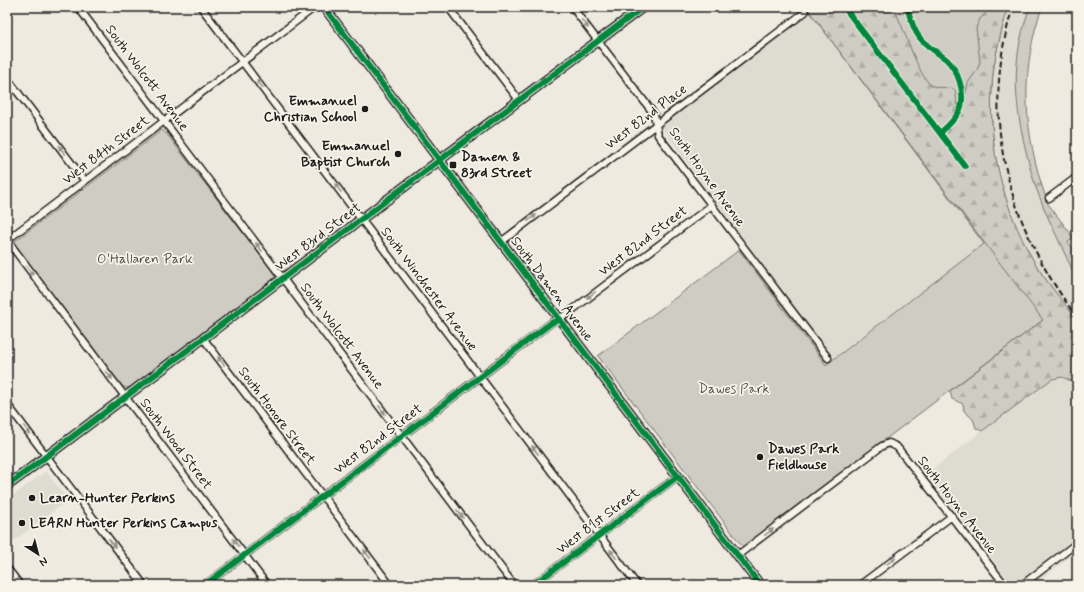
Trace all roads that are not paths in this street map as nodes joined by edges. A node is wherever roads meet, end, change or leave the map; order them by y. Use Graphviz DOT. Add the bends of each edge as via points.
graph roads {
  1 [pos="78,7"];
  2 [pos="202,7"];
  3 [pos="316,7"];
  4 [pos="324,7"];
  5 [pos="448,7"];
  6 [pos="572,7"];
  7 [pos="643,7"];
  8 [pos="805,12"];
  9 [pos="598,40"];
  10 [pos="243,62"];
  11 [pos="7,78"];
  12 [pos="519,100"];
  13 [pos="164,121"];
  14 [pos="657,124"];
  15 [pos="439,160"];
  16 [pos="1077,177"];
  17 [pos="85,181"];
  18 [pos="1049,198"];
  19 [pos="712,205"];
  20 [pos="361,219"];
  21 [pos="7,240"];
  22 [pos="501,242"];
  23 [pos="283,278"];
  24 [pos="560,319"];
  25 [pos="204,338"];
  26 [pos="828,358"];
  27 [pos="480,377"];
  28 [pos="125,397"];
  29 [pos="7,404"];
  30 [pos="402,436"];
  31 [pos="46,456"];
  32 [pos="678,476"];
  33 [pos="7,486"];
  34 [pos="323,496"];
  35 [pos="952,516"];
  36 [pos="599,535"];
  37 [pos="1077,543"];
  38 [pos="245,555"];
  39 [pos="738,555"];
  40 [pos="7,568"];
  41 [pos="20,585"];
  42 [pos="144,585"];
  43 [pos="205,585"];
  44 [pos="267,585"];
  45 [pos="390,585"];
  46 [pos="514,585"];
  47 [pos="532,585"];
  48 [pos="637,585"];
  49 [pos="760,585"];
  50 [pos="860,585"];
  51 [pos="1005,585"];
  52 [pos="1022,585"];
  1 -- 13 [label="street, South Wolcott Avenue"];
  2 -- 10 [label="street, South Winchester Avenue"];
  3 -- 10 [label="street, West 84th Street"];
  4 -- 15 [label="street, South Damen Avenue"];
  5 -- 12 [label="street"];
  6 -- 9 [label="street, South Hoyne Avenue, one-way"];
  7 -- 9 [label="street, West 83rd Street"];
  8 -- 14 [label="street, West 82nd Place"];
  9 -- 12 [label="street, West 83rd Street"];
  9 -- 14 [label="street, South Hoyne Avenue" via="654,114"];
  10 -- 13 [label="street, West 84th Street"];
  20 -- 10 [label="street, South Winchester Avenue, one-way"];
  17 -- 11 [label="street, one-way"];
  12 -- 15 [label="street, West 83rd Street"];
  13 -- 17 [label="street, West 84th Street"];
  23 -- 13 [label="street, South Wolcott Avenue, one-way"];
  14 -- 19 [label="street, South Hoyne Avenue" via="658,135"];
  22 -- 14 [label="street, West 82nd Place, one-way"];
  15 -- 20 [label="street, West 83rd Street"];
  15 -- 22 [label="street, South Damen Avenue"];
  16 -- 18 [label="street"];
  17 -- 21 [label="street, West 84th Street"];
  19 -- 24 [label="street, West 82nd Street, one-way"];
  19 -- 26 [label="street, South Hoyne Avenue"];
  20 -- 23 [label="street, West 83rd Street"];
  20 -- 27 [label="street, South Winchester Avenue"];
  21 -- 28 [label="street, South Wood Street, one-way"];
  22 -- 24 [label="street, South Damen Avenue"];
  23 -- 25 [label="street, West 83rd Street"];
  23 -- 30 [label="street, South Wolcott Avenue, one-way"];
  24 -- 27 [label="street, West 82nd Street" via="551,323"];
  24 -- 32 [label="street, South Damen Avenue"];
  25 -- 28 [label="street, West 83rd Street"];
  34 -- 25 [label="street, South Honore Street, one-way"];
  27 -- 30 [label="street, West 82nd Street"];
  36 -- 27 [label="street, South Winchester Avenue, one-way"];
  28 -- 31 [label="street, West 83rd Street"];
  38 -- 28 [label="street, South Wood Street, one-way"];
  29 -- 31 [label="street, one-way"];
  30 -- 34 [label="street, West 82nd Street"];
  30 -- 46 [label="street, South Wolcott Avenue, one-way"];
  31 -- 33 [label="street, West 83rd Street"];
  31 -- 42 [label="street, one-way"];
  32 -- 36 [label="street, West 81st Street"];
  32 -- 39 [label="street, South Damen Avenue"];
  34 -- 38 [label="street, West 82nd Street"];
  45 -- 34 [label="street, South Honore Street, one-way"];
  39 -- 35 [label="street, South Hoyne Avenue, one-way" via="889,443 897,447"];
  50 -- 35 [label="street, one-way"];
  35 -- 51 [label="street, South Hoyne Avenue"];
  36 -- 47 [label="street, West 81st Street"];
  48 -- 36 [label="street, South Winchester Avenue, one-way"];
  37 -- 52 [label="street"];
  38 -- 43 [label="street, West 82nd Street"];
  38 -- 44 [label="street, South Wood Street"];
  39 -- 49 [label="street, South Damen Avenue"];
  40 -- 41 [label="street"];
}
